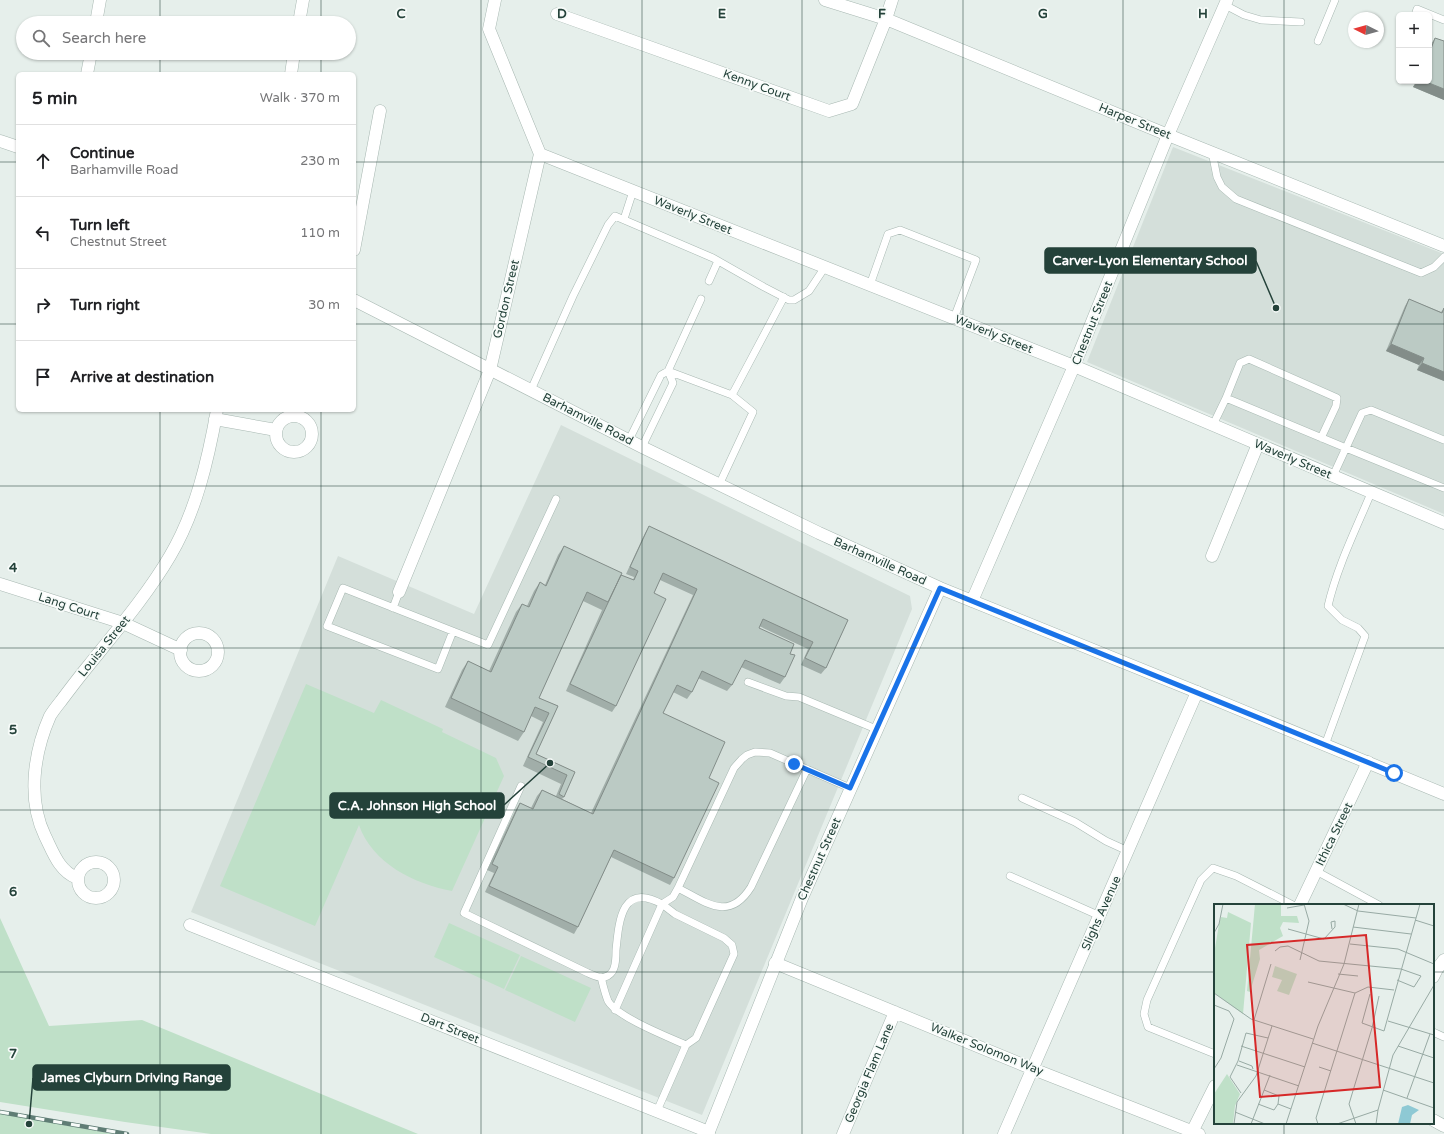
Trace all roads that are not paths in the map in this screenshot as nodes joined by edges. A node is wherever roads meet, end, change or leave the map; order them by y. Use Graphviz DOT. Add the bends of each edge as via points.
graph roads {
  1 [pos="100,0"];
  2 [pos="303,0"];
  3 [pos="495,0"];
  4 [pos="825,0"];
  5 [pos="892,0"];
  6 [pos="1335,0"];
  7 [pos="1226,2"];
  8 [pos="1416,12"];
  9 [pos="1424,12"];
  10 [pos="557,14"];
  11 [pos="1432,15"];
  12 [pos="97,16"];
  13 [pos="300,16"];
  14 [pos="886,19"];
  15 [pos="1444,20"];
  16 [pos="1301,22"];
  17 [pos="1318,41"];
  18 [pos="90,60"];
  19 [pos="293,60"];
  20 [pos="87,72"];
  21 [pos="291,72"];
  22 [pos="380,111"];
  23 [pos="1168,135"];
  24 [pos="0,142"];
  25 [pos="16,146"];
  26 [pos="1212,152"];
  27 [pos="540,154"];
  28 [pos="633,191"];
  29 [pos="624,219"];
  30 [pos="356,239"];
  31 [pos="1444,246"];
  32 [pos="1444,257"];
  33 [pos="718,261"];
  34 [pos="825,267"];
  35 [pos="709,281"];
  36 [pos="870,285"];
  37 [pos="784,297"];
  38 [pos="701,298"];
  39 [pos="356,301"];
  40 [pos="954,318"];
  41 [pos="1074,366"];
  42 [pos="490,370"];
  43 [pos="668,371"];
  44 [pos="531,390"];
  45 [pos="732,394"];
  46 [pos="1226,398"];
  47 [pos="216,414"];
  48 [pos="1213,424"];
  49 [pos="276,430"];
  50 [pos="1322,438"];
  51 [pos="629,440"];
  52 [pos="1444,440"];
  53 [pos="1258,444"];
  54 [pos="642,447"];
  55 [pos="1346,448"];
  56 [pos="1333,476"];
  57 [pos="719,485"];
  58 [pos="1444,488"];
  59 [pos="1371,493"];
  60 [pos="556,499"];
  61 [pos="1444,524"];
  62 [pos="1212,556"];
  63 [pos="0,584"];
  64 [pos="940,588"];
  65 [pos="399,592"];
  66 [pos="972,601"];
  67 [pos="393,608"];
  68 [pos="123,623"];
  69 [pos="453,631"];
  70 [pos="181,650"];
  71 [pos="748,682"];
  72 [pos="1198,692"];
  73 [pos="876,729"];
  74 [pos="1325,744"];
  75 [pos="1368,762"];
  76 [pos="807,769"];
  77 [pos="521,786"];
  78 [pos="850,788"];
  79 [pos="1444,794"];
  80 [pos="1022,798"];
  81 [pos="1128,851"];
  82 [pos="1316,871"];
  83 [pos="1010,876"];
  84 [pos="77,878"];
  85 [pos="678,888"];
  86 [pos="662,904"];
  87 [pos="1291,904"];
  88 [pos="1300,904"];
  89 [pos="1377,904"];
  90 [pos="1100,916"];
  91 [pos="190,925"];
  92 [pos="1444,960"];
  93 [pos="775,963"];
  94 [pos="1434,975"];
  95 [pos="601,977"];
  96 [pos="615,1010"];
  97 [pos="895,1012"];
  98 [pos="1434,1032"];
  99 [pos="1444,1037"];
  100 [pos="686,1045"];
  101 [pos="1214,1054"];
  102 [pos="1033,1069"];
  103 [pos="1214,1088"];
  104 [pos="657,1111"];
  105 [pos="1434,1121"];
  106 [pos="1444,1126"];
  107 [pos="709,1133"];
  108 [pos="1194,1133"];
  109 [pos="843,1134"];
  110 [pos="1004,1134"];
  1 -- 12 [label="street"];
  2 -- 13 [label="street"];
  3 -- 27 [label="street" via="489,29"];
  4 -- 14 [label="street, Harper Street"];
  5 -- 14 [label="street, Kenny Court"];
  6 -- 17 [label="lane"];
  7 -- 16 [label="lane" via="1244,15 1261,20"];
  7 -- 23 [label="street, Chestnut Street"];
  8 -- 9 [label="lane" via="1417,9"];
  10 -- 14 [label="street, Kenny Court" via="829,111 852,104"];
  11 -- 15 [label="lane"];
  14 -- 23 [label="street, Harper Street"];
  18 -- 20 [label="street"];
  19 -- 21 [label="street"];
  22 -- 30 [label="street"];
  23 -- 26 [label="street, Harper Street"];
  23 -- 41 [label="street, Chestnut Street"];
  24 -- 25 [label="street"];
  26 -- 31 [label="street, Harper Street"];
  26 -- 32 [label="lane" via="1217,177 1222,187 1236,199 1421,273 1434,267"];
  27 -- 28 [label="street, Waverly Street"];
  27 -- 42 [label="street, Gordon Street"];
  28 -- 29 [label="lane"];
  28 -- 34 [label="street, Waverly Street"];
  29 -- 33 [label="lane"];
  29 -- 44 [label="lane" via="615,216 608,225"];
  33 -- 35 [label="lane"];
  33 -- 37 [label="lane"];
  34 -- 36 [label="street, Waverly Street"];
  34 -- 37 [label="lane" via="809,291 794,300"];
  36 -- 40 [label="street, Waverly Street"];
  36 -- 40 [label="lane" via="888,234 900,230 907,232 976,260"];
  37 -- 45 [label="lane"];
  38 -- 43 [label="lane"];
  39 -- 42 [label="street, Barhamville Road"];
  40 -- 41 [label="street, Waverly Street"];
  41 -- 48 [label="street, Waverly Street"];
  41 -- 66 [label="street, Chestnut Street"];
  42 -- 44 [label="street, Barhamville Road"];
  42 -- 65 [label="street, Gordon Street"];
  43 -- 45 [label="lane"];
  43 -- 51 [label="lane" via="661,375"];
  43 -- 54 [label="lane" via="673,383"];
  44 -- 51 [label="street, Barhamville Road"];
  45 -- 57 [label="lane" via="753,412"];
  46 -- 48 [label="lane"];
  46 -- 50 [label="lane"];
  46 -- 50 [label="lane" via="1240,363 1249,359 1337,398"];
  47 -- 49 [label="street"];
  47 -- 68 [label="street, Louisa Street" via="204,472 188,520 170,556"];
  48 -- 53 [label="street, Waverly Street"];
  50 -- 55 [label="lane"];
  51 -- 54 [label="street, Barhamville Road"];
  52 -- 55 [label="lane" via="1371,410 1362,413"];
  53 -- 56 [label="street, Waverly Street"];
  53 -- 62 [label="street"];
  54 -- 57 [label="street, Barhamville Road"];
  55 -- 56 [label="lane"];
  55 -- 58 [label="lane"];
  56 -- 59 [label="street, Waverly Street"];
  57 -- 64 [label="street, Barhamville Road"];
  59 -- 61 [label="street, Waverly Street"];
  59 -- 74 [label="lane" via="1344,558 1328,606 1342,620 1358,628 1365,636"];
  60 -- 69 [label="lane" via="488,645"];
  63 -- 68 [label="street, Lang Court"];
  64 -- 66 [label="street, Barhamville Road"];
  64 -- 73 [label="street, Chestnut Street"];
  65 -- 67 [label="lane"];
  66 -- 72 [label="street, Barhamville Road"];
  67 -- 69 [label="lane"];
  67 -- 69 [label="lane" via="343,588 327,626 438,669"];
  68 -- 70 [label="street, Lang Court"];
  68 -- 84 [label="street, Louisa Street" via="51,715 38,749 34,785 40,825 58,862 70,875"];
  71 -- 73 [label="lane" via="786,696 799,697"];
  72 -- 74 [label="street, Barhamville Road"];
  72 -- 81 [label="street, Slighs Avenue"];
  73 -- 78 [label="street, Chestnut Street"];
  74 -- 75 [label="street, Barhamville Road"];
  75 -- 79 [label="street, Barhamville Road"];
  75 -- 82 [label="street, Ithica Street"];
  76 -- 78 [label="lane"];
  76 -- 85 [label="lane" via="770,753 755,752 742,758 734,768"];
  76 -- 85 [label="lane" via="751,887 741,901 730,907 718,906"];
  77 -- 95 [label="lane" via="464,913"];
  78 -- 93 [label="street, Chestnut Street"];
  80 -- 81 [label="lane" via="1075,822"];
  81 -- 90 [label="street, Slighs Avenue"];
  82 -- 88 [label="street, Ithica Street"];
  82 -- 89 [label="lane"];
  83 -- 90 [label="lane"];
  85 -- 86 [label="lane" via="673,897"];
  86 -- 95 [label="lane" via="653,898 641,897 626,906 621,918 615,967 606,977"];
  86 -- 96 [label="lane"];
  86 -- 100 [label="lane" via="675,914 724,938 732,945 734,954 696,1038"];
  87 -- 101 [label="lane" via="1236,876 1213,868 1201,880 1147,1000 1144,1014 1148,1027"];
  90 -- 102 [label="street, Slighs Avenue"];
  91 -- 104 [label="street, Dart Street"];
  92 -- 94 [label="street"];
  93 -- 97 [label="street, Walker Solomon Way"];
  93 -- 107 [label="street, Chestnut Street"];
  95 -- 96 [label="lane" via="608,1002"];
  96 -- 100 [label="lane" via="651,1030"];
  97 -- 102 [label="street, Walker Solomon Way"];
  97 -- 109 [label="street, Georgia Flam Lane"];
  98 -- 99 [label="lane"];
  100 -- 104 [label="lane"];
  102 -- 108 [label="street, Walker Solomon Way"];
  102 -- 110 [label="street, Slighs Avenue"];
  103 -- 108 [label="street"];
  104 -- 107 [label="street, Dart Street"];
  105 -- 106 [label="street"];
}
